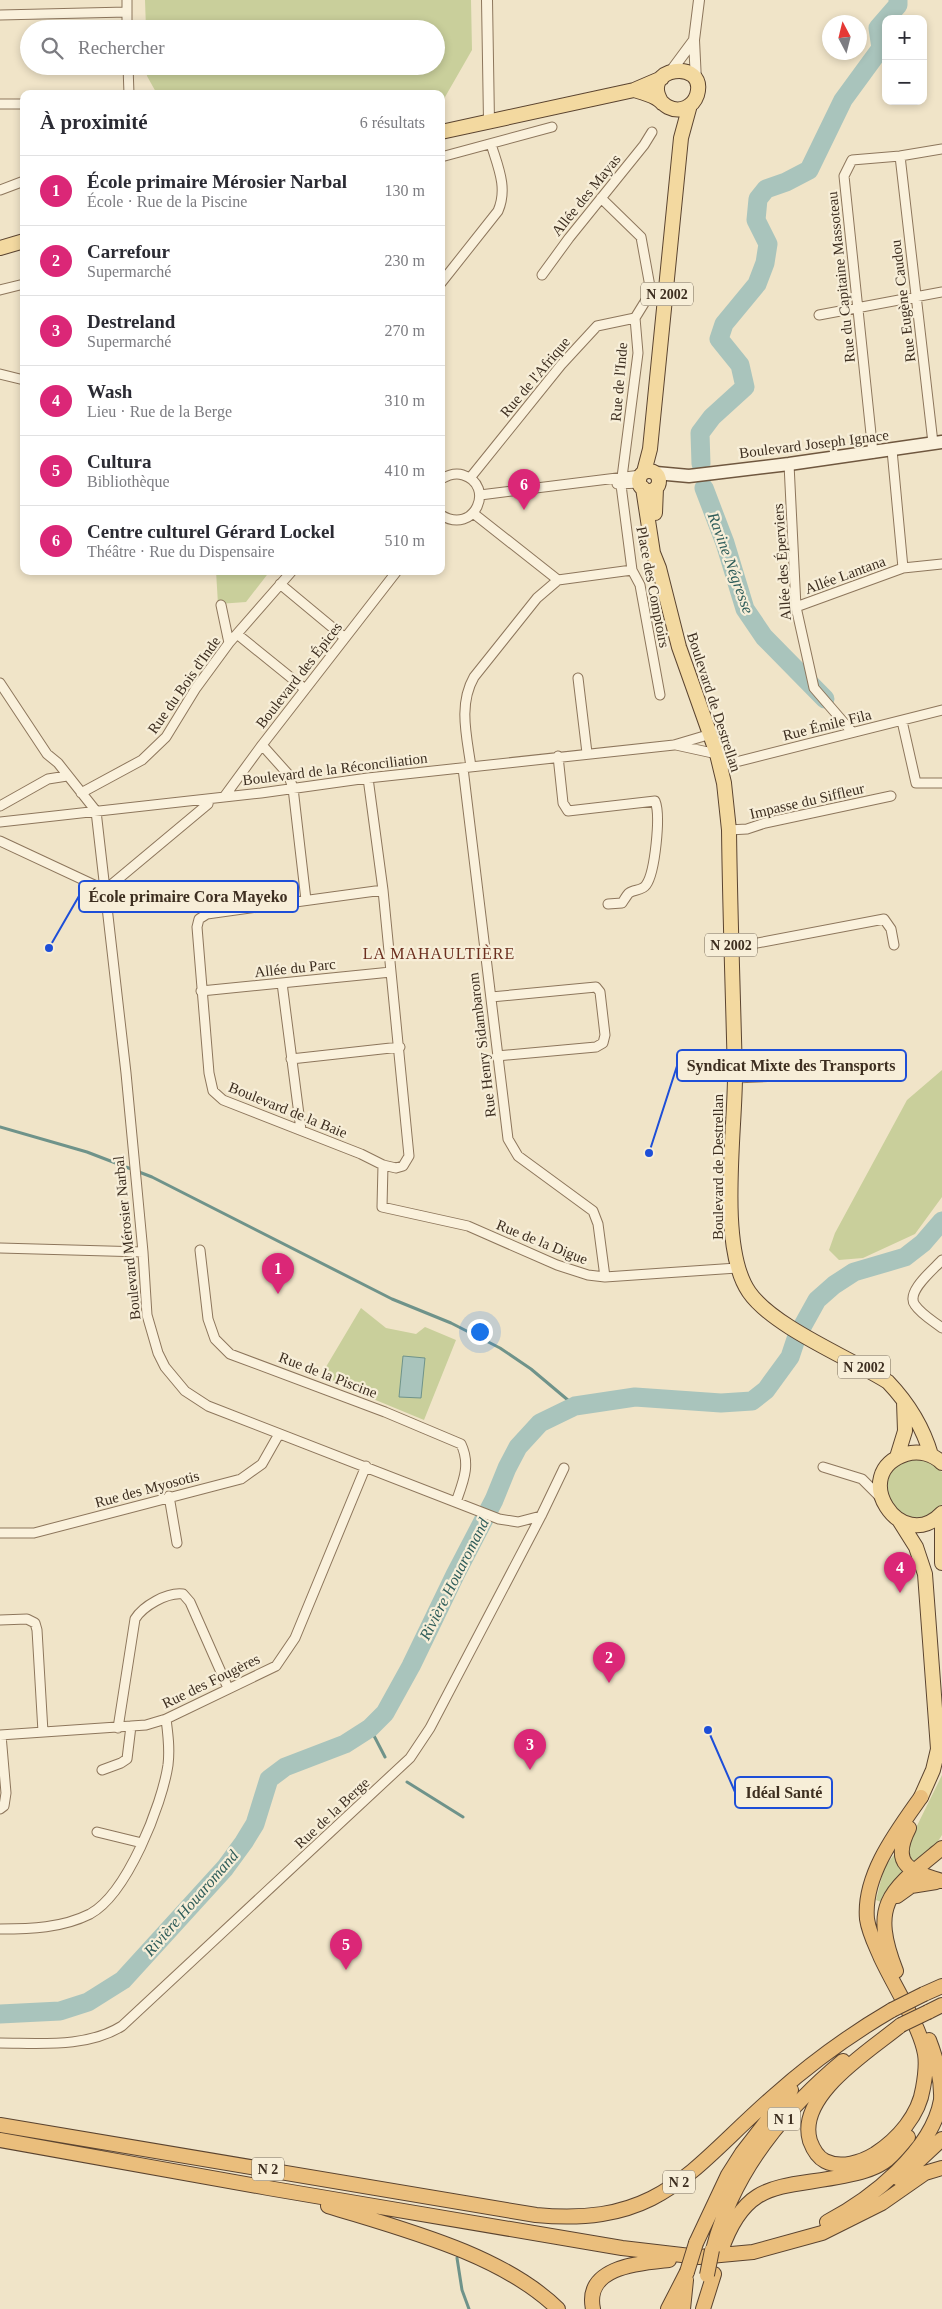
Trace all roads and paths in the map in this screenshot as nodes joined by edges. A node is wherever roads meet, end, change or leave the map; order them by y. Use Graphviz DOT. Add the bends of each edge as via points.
graph roads {
  1 [pos="126,0"];
  2 [pos="487,0"];
  3 [pos="699,0"];
  4 [pos="127,12"];
  5 [pos="0,15"];
  6 [pos="127,20"];
  7 [pos="694,40"];
  8 [pos="666,74"];
  9 [pos="128,75"];
  10 [pos="696,80"];
  11 [pos="128,90"];
  12 [pos="634,90"];
  13 [pos="0,104"];
  14 [pos="20,104"];
  15 [pos="664,104"];
  16 [pos="690,105"];
  17 [pos="489,121"];
  18 [pos="552,127"];
  19 [pos="445,131"];
  20 [pos="652,132"];
  21 [pos="682,138"];
  22 [pos="491,144"];
  23 [pos="942,149"];
  24 [pos="445,156"];
  25 [pos="900,156"];
  26 [pos="20,182"];
  27 [pos="0,190"];
  28 [pos="601,198"];
  29 [pos="20,242"];
  30 [pos="0,248"];
  31 [pos="542,276"];
  32 [pos="445,278"];
  33 [pos="20,285"];
  34 [pos="0,290"];
  35 [pos="667,291"];
  36 [pos="651,292"];
  37 [pos="942,292"];
  38 [pos="916,297"];
  39 [pos="858,307"];
  40 [pos="819,315"];
  41 [pos="635,318"];
  42 [pos="0,374"];
  43 [pos="20,379"];
  44 [pos="938,442"];
  45 [pos="892,450"];
  46 [pos="873,453"];
  47 [pos="789,464"];
  48 [pos="445,477"];
  49 [pos="470,478"];
  50 [pos="649,480"];
  51 [pos="622,481"];
  52 [pos="480,495"];
  53 [pos="473,514"];
  54 [pos="445,516"];
  55 [pos="942,564"];
  56 [pos="903,568"];
  57 [pos="632,570"];
  58 [pos="288,575"];
  59 [pos="392,575"];
  60 [pos="558,580"];
  61 [pos="280,584"];
  62 [pos="221,605"];
  63 [pos="796,607"];
  64 [pos="237,634"];
  65 [pos="345,638"];
  66 [pos="229,643"];
  67 [pos="578,678"];
  68 [pos="0,682"];
  69 [pos="305,689"];
  70 [pos="660,695"];
  71 [pos="942,710"];
  72 [pos="902,721"];
  73 [pos="852,732"];
  74 [pos="711,734"];
  75 [pos="262,745"];
  76 [pos="674,745"];
  77 [pos="587,753"];
  78 [pos="558,756"];
  79 [pos="718,760"];
  80 [pos="467,768"];
  81 [pos="67,776"];
  82 [pos="368,778"];
  83 [pos="942,783"];
  84 [pos="293,788"];
  85 [pos="81,794"];
  86 [pos="891,796"];
  87 [pos="224,797"];
  88 [pos="209,799"];
  89 [pos="0,806"];
  90 [pos="96,811"];
  91 [pos="0,822"];
  92 [pos="729,830"];
  93 [pos="0,841"];
  94 [pos="105,890"];
  95 [pos="383,890"];
  96 [pos="306,900"];
  97 [pos="608,904"];
  98 [pos="894,945"];
  99 [pos="731,948"];
  100 [pos="392,972"];
  101 [pos="282,983"];
  102 [pos="201,991"];
  103 [pos="491,997"];
  104 [pos="400,1047"];
  105 [pos="497,1056"];
  106 [pos="292,1059"];
  107 [pos="851,1073"];
  108 [pos="735,1078"];
  109 [pos="301,1130"];
  110 [pos="383,1165"];
  111 [pos="0,1248"];
  112 [pos="200,1250"];
  113 [pos="143,1252"];
  114 [pos="942,1260"];
  115 [pos="737,1268"];
  116 [pos="605,1277"];
  117 [pos="942,1328"];
  118 [pos="904,1402"];
  119 [pos="279,1434"];
  120 [pos="897,1457"];
  121 [pos="937,1458"];
  122 [pos="366,1466"];
  123 [pos="823,1467"];
  124 [pos="564,1468"];
  125 [pos="169,1496"];
  126 [pos="881,1498"];
  127 [pos="456,1502"];
  128 [pos="942,1514"];
  129 [pos="541,1516"];
  130 [pos="899,1520"];
  131 [pos="942,1522"];
  132 [pos="0,1534"];
  133 [pos="177,1543"];
  134 [pos="942,1563"];
  135 [pos="0,1620"];
  136 [pos="228,1688"];
  137 [pos="166,1719"];
  138 [pos="131,1726"];
  139 [pos="118,1728"];
  140 [pos="43,1732"];
  141 [pos="0,1735"];
  142 [pos="102,1770"];
  143 [pos="921,1797"];
  144 [pos="0,1809"];
  145 [pos="97,1832"];
  146 [pos="942,1841"];
  147 [pos="142,1843"];
  148 [pos="938,1852"];
  149 [pos="913,1871"];
  150 [pos="942,1882"];
  151 [pos="887,1909"];
  152 [pos="0,1929"];
  153 [pos="942,1988"];
  154 [pos="942,2006"];
  155 [pos="901,2025"];
  156 [pos="0,2043"];
  157 [pos="932,2046"];
  158 [pos="833,2050"];
  159 [pos="0,2115"];
  160 [pos="0,2125"];
  161 [pos="0,2140"];
  162 [pos="942,2140"];
  163 [pos="157,2150"];
  164 [pos="942,2168"];
  165 [pos="282,2190"];
  166 [pos="769,2248"];
  167 [pos="697,2250"];
  168 [pos="717,2251"];
  169 [pos="687,2272"];
  170 [pos="558,2309"];
  171 [pos="594,2309"];
  172 [pos="668,2309"];
  173 [pos="683,2309"];
  174 [pos="703,2309"];
  1 -- 4 [label="street"];
  2 -- 17 [label="street"];
  3 -- 7 [label="street"];
  4 -- 5 [label="street"];
  4 -- 6 [label="street"];
  7 -- 8 [label="street"];
  7 -- 10 [label="street"];
  8 -- 10 [label="main road" via="683,70"];
  8 -- 12 [label="main road"];
  8 -- 15 [label="main road" via="658,89"];
  9 -- 11 [label="street"];
  10 -- 16 [label="main road" via="698,91"];
  12 -- 15 [label="main road"];
  12 -- 17 [label="main road"];
  13 -- 14 [label="street"];
  15 -- 16 [label="main road" via="680,109"];
  15 -- 21 [label="main road, Boulevard de Destrellan / N 2002"];
  16 -- 21 [label="main road, Boulevard de Destrellan / N 2002"];
  17 -- 19 [label="main road"];
  18 -- 22 [label="street"];
  20 -- 28 [label="street, Allée des Mayas"];
  21 -- 35 [label="main road, Boulevard de Destrellan / N 2002"];
  22 -- 24 [label="street"];
  22 -- 32 [label="street" via="503,186 502,200 498,211"];
  23 -- 25 [label="street, Rue du Capitaine Massoteau"];
  25 -- 38 [label="street, Rue Eugène Caudou"];
  25 -- 39 [label="street, Rue du Capitaine Massoteau" via="852,160 844,176"];
  26 -- 27 [label="street"];
  28 -- 31 [label="street, Allée des Mayas"];
  28 -- 36 [label="street" via="641,237"];
  29 -- 30 [label="main road"];
  33 -- 34 [label="street"];
  35 -- 36 [label="street"];
  35 -- 50 [label="main road, Boulevard de Destrellan / N 2002"];
  36 -- 41 [label="street"];
  37 -- 38 [label="street"];
  38 -- 39 [label="street"];
  38 -- 44 [label="street, Rue Eugène Caudou"];
  39 -- 40 [label="street"];
  39 -- 46 [label="street, Rue du Capitaine Massoteau"];
  41 -- 49 [label="street, Rue de l'Afrique" via="597,326 561,365"];
  41 -- 51 [label="street, Rue de l'Inde" via="638,353"];
  42 -- 43 [label="street"];
  44 -- 45 [label="main road, Boulevard Joseph Ignace"];
  45 -- 46 [label="main road, Boulevard Joseph Ignace"];
  45 -- 56 [label="street"];
  46 -- 47 [label="main road, Boulevard Joseph Ignace"];
  47 -- 50 [label="main road, Boulevard Joseph Ignace"];
  47 -- 63 [label="street, Allée des Éperviers"];
  48 -- 49 [label="street" via="454,474"];
  49 -- 52 [label="street"];
  50 -- 51 [label="street"];
  50 -- 74 [label="main road, Boulevard de Destrellan / N 2002" via="654,498 657,558 679,647"];
  51 -- 52 [label="street"];
  51 -- 57 [label="street, Place des Comptoirs"];
  52 -- 53 [label="street" via="479,505"];
  53 -- 54 [label="street" via="457,520"];
  53 -- 60 [label="street"];
  55 -- 56 [label="street, Allée Lantana"];
  56 -- 63 [label="street, Allée Lantana"];
  57 -- 60 [label="street"];
  57 -- 70 [label="street, Place des Comptoirs" via="640,584"];
  58 -- 61 [label="street, Rue du Bois d'Inde"];
  59 -- 65 [label="street, Boulevard des Épices"];
  60 -- 80 [label="street, Rue Henry Sidambarom" via="537,598 470,684 464,702"];
  61 -- 64 [label="street, Rue du Bois d'Inde"];
  61 -- 65 [label="street"];
  62 -- 66 [label="street"];
  63 -- 73 [label="street, Allée des Éperviers" via="814,688"];
  64 -- 66 [label="street, Rue du Bois d'Inde"];
  64 -- 69 [label="street"];
  65 -- 69 [label="street, Boulevard des Épices"];
  66 -- 85 [label="street, Rue du Bois d'Inde" via="166,737 142,760"];
  67 -- 77 [label="street"];
  68 -- 81 [label="street" via="47,754"];
  69 -- 75 [label="street, Boulevard des Épices"];
  71 -- 72 [label="street, Rue Émile Fila"];
  72 -- 73 [label="street, Rue Émile Fila"];
  72 -- 83 [label="street" via="916,783"];
  73 -- 79 [label="street, Rue Émile Fila"];
  74 -- 76 [label="street, Boulevard de la Réconciliation"];
  74 -- 79 [label="main road, Boulevard de Destrellan / N 2002"];
  75 -- 84 [label="street" via="288,774"];
  75 -- 87 [label="street, Boulevard des Épices"];
  76 -- 77 [label="street, Boulevard de la Réconciliation"];
  76 -- 79 [label="street, Boulevard de la Réconciliation"];
  77 -- 78 [label="street, Boulevard de la Réconciliation"];
  78 -- 80 [label="street, Boulevard de la Réconciliation"];
  78 -- 97 [label="street" via="563,803 568,811 654,801 657,807 658,829 649,880 643,888 629,893 622,902"];
  79 -- 92 [label="main road, Boulevard de Destrellan / N 2002"];
  80 -- 82 [label="street, Boulevard de la Réconciliation"];
  80 -- 103 [label="street, Rue Henry Sidambarom"];
  81 -- 85 [label="street"];
  81 -- 89 [label="street" via="48,779"];
  82 -- 84 [label="street, Boulevard de la Réconciliation"];
  82 -- 95 [label="street"];
  84 -- 87 [label="street, Boulevard de la Réconciliation"];
  84 -- 96 [label="street"];
  85 -- 90 [label="street"];
  86 -- 92 [label="street, Impasse du Siffleur"];
  87 -- 88 [label="street, Boulevard de la Réconciliation"];
  88 -- 90 [label="street, Boulevard de la Réconciliation"];
  88 -- 94 [label="street" via="208,804"];
  90 -- 91 [label="street, Boulevard de la Réconciliation"];
  90 -- 94 [label="street, Boulevard Mérosier Narbal"];
  92 -- 99 [label="main road, Boulevard de Destrellan / N 2002"];
  93 -- 94 [label="street"];
  94 -- 113 [label="street, Boulevard Mérosier Narbal"];
  95 -- 96 [label="street, Boulevard de la Baie"];
  95 -- 100 [label="street"];
  96 -- 102 [label="street, Boulevard de la Baie" via="201,916 197,927"];
  98 -- 99 [label="street" via="891,929 884,919"];
  99 -- 108 [label="main road, Boulevard de Destrellan / N 2002"];
  100 -- 101 [label="street, Allée du Parc"];
  100 -- 104 [label="street"];
  101 -- 102 [label="street, Allée du Parc"];
  101 -- 106 [label="street"];
  102 -- 109 [label="street, Boulevard de la Baie" via="213,1092 223,1100"];
  103 -- 105 [label="street, Rue Henry Sidambarom"];
  103 -- 105 [label="street" via="596,987 600,992 605,1035 603,1042 596,1047"];
  104 -- 106 [label="street"];
  104 -- 110 [label="street" via="409,1156 403,1166"];
  105 -- 116 [label="street, Rue Henry Sidambarom" via="511,1145 518,1156 593,1211 598,1224"];
  106 -- 109 [label="street"];
  107 -- 108 [label="street"];
  108 -- 115 [label="main road, Boulevard de Destrellan / N 2002" via="732,1205"];
  109 -- 110 [label="street, Boulevard de la Baie"];
  110 -- 116 [label="street, Rue de la Digue" via="382,1207 468,1226 572,1271"];
  111 -- 113 [label="street"];
  112 -- 127 [label="street, Rue de la Piscine" via="208,1320 215,1340 230,1354 462,1444 467,1466"];
  113 -- 119 [label="street, Boulevard Mérosier Narbal" via="147,1315 165,1367 196,1399"];
  114 -- 117 [label="street" via="912,1296 913,1303"];
  115 -- 116 [label="street, Rue de la Digue"];
  115 -- 118 [label="main road, Boulevard de Destrellan / N 2002" via="758,1303 784,1323 888,1382"];
  118 -- 120 [label="main road" via="905,1431"];
  118 -- 121 [label="main road, Boulevard de Destrellan / N 2002" via="921,1425"];
  119 -- 122 [label="street, Boulevard Mérosier Narbal"];
  119 -- 125 [label="street, Rue des Myosotis" via="262,1464 250,1475"];
  120 -- 121 [label="main road" via="910,1453"];
  120 -- 126 [label="main road" via="883,1476"];
  122 -- 127 [label="street, Boulevard Mérosier Narbal"];
  122 -- 136 [label="street, Rue des Fougères" via="295,1638 276,1666"];
  123 -- 126 [label="street" via="862,1479"];
  124 -- 129 [label="street, Rue de la Berge"];
  125 -- 132 [label="street, Rue des Myosotis" via="34,1533"];
  125 -- 133 [label="street"];
  126 -- 130 [label="main road" via="890,1513"];
  127 -- 129 [label="street, Boulevard Mérosier Narbal" via="499,1519 518,1522"];
  128 -- 130 [label="main road" via="920,1524"];
  129 -- 156 [label="street, Rue de la Berge" via="430,1728 405,1763 122,2026 88,2040"];
  130 -- 143 [label="main road" via="919,1554 927,1587 938,1749"];
  131 -- 134 [label="main road"];
  135 -- 140 [label="street" via="27,1619 37,1630"];
  136 -- 137 [label="street, Rue des Fougères"];
  136 -- 139 [label="street" via="190,1602 183,1594 172,1595 146,1607 135,1619"];
  137 -- 138 [label="street, Rue des Fougères"];
  137 -- 147 [label="street" via="168,1765 160,1798"];
  138 -- 139 [label="street, Rue des Fougères"];
  138 -- 142 [label="street" via="127,1759"];
  139 -- 140 [label="street, Rue des Fougères"];
  140 -- 141 [label="street, Rue des Fougères"];
  141 -- 144 [label="street" via="6,1793 4,1806"];
  143 -- 149 [label="highway" via="901,1846 903,1860"];
  143 -- 155 [label="highway" via="879,1866 871,1888 868,1920 876,1948 920,2035 926,2067 922,2093 908,2124 883,2149 860,2162 838,2165 827,2162 817,2155 809,2137 809,2122 818,2100 840,2075"];
  145 -- 147 [label="street"];
  146 -- 148 [label="main road"];
  147 -- 152 [label="street" via="123,1880 106,1902 91,1913 39,1929"];
  148 -- 149 [label="highway"];
  149 -- 150 [label="highway"];
  149 -- 151 [label="highway" via="893,1893"];
  150 -- 151 [label="highway" via="911,1886 896,1896"];
  151 -- 157 [label="highway" via="884,1932 888,1948 902,1986"];
  153 -- 158 [label="highway, N 1, bridge" via="892,2010"];
  154 -- 155 [label="highway, N 1, bridge"];
  155 -- 168 [label="highway, N 1" via="844,2060 786,2117 736,2185 723,2216"];
  157 -- 166 [label="highway" via="940,2075 941,2099 934,2121 914,2152 889,2179 838,2216"];
  157 -- 168 [label="highway" via="934,2069 929,2099 907,2138 885,2161 855,2174 788,2184 765,2192 740,2211"];
  158 -- 163 [label="highway, N 2" via="775,2094 696,2170 647,2201 607,2215 580,2218 536,2215"];
  158 -- 167 [label="highway, N 1" via="793,2088 742,2153 725,2181"];
  159 -- 163 [label="highway"];
  160 -- 163 [label="highway, N 2"];
  161 -- 165 [label="highway, N 2"];
  162 -- 166 [label="highway" via="920,2162 855,2212 814,2232"];
  164 -- 166 [label="highway" via="925,2173 841,2225"];
  165 -- 167 [label="highway, N 2" via="622,2248"];
  165 -- 170 [label="highway" via="485,2260 521,2280"];
  166 -- 167 [label="highway, N 2" via="737,2255"];
  167 -- 169 [label="highway, N 1, bridge"];
  167 -- 171 [label="highway" via="616,2269 597,2285 592,2301"];
  168 -- 174 [label="highway, N 1, bridge"];
  169 -- 172 [label="highway"];
  169 -- 173 [label="highway, N 1"];
}
